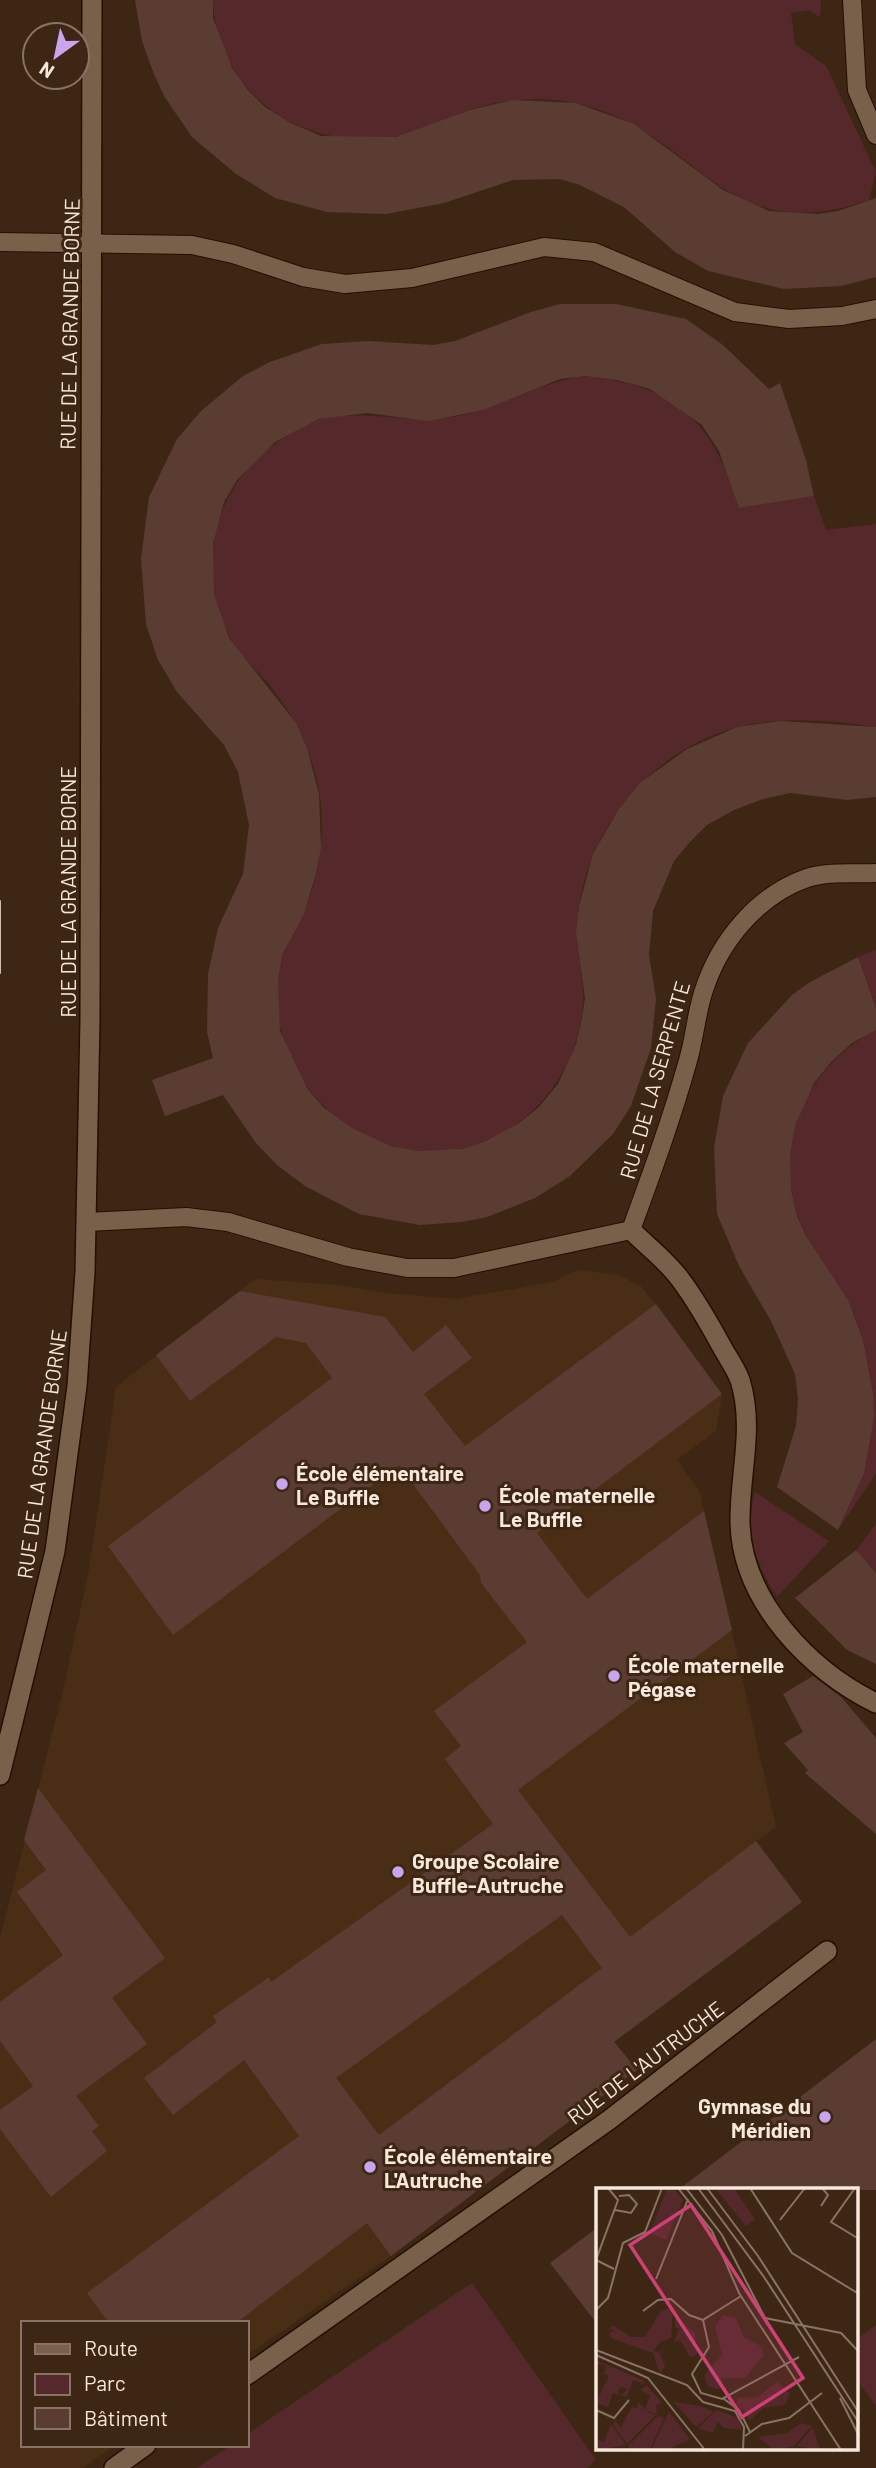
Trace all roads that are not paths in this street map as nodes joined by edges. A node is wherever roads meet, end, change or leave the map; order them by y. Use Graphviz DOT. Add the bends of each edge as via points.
graph roads {
  1 [pos="92,0"];
  2 [pos="852,0"];
  3 [pos="876,135"];
  4 [pos="0,242"];
  5 [pos="93,244"];
  6 [pos="876,309"];
  7 [pos="876,873"];
  8 [pos="87,1222"];
  9 [pos="631,1230"];
  10 [pos="876,1703"];
  11 [pos="0,1775"];
  12 [pos="827,1951"];
  13 [pos="248,2374"];
  14 [pos="143,2447"];
  15 [pos="114,2468"];
  1 -- 5 [label="street, RUE DE LA GRANDE BORNE"];
  2 -- 3 [label="lane" via="857,90"];
  4 -- 5 [label="lane"];
  5 -- 6 [label="lane" via="192,245 345,284 412,278 544,247 594,252 735,312 789,318"];
  5 -- 8 [label="street, RUE DE LA GRANDE BORNE"];
  7 -- 9 [label="lane, RUE DE LA SERPENTE" via="808,878 774,895 719,951 704,989 694,1040 660,1152"];
  8 -- 9 [label="lane" via="186,1217 228,1222 348,1258 407,1268 454,1268"];
  8 -- 11 [label="street, RUE DE LA GRANDE BORNE" via="77,1386 55,1551"];
  9 -- 10 [label="street" via="679,1278 739,1379 747,1454 740,1525 750,1568 772,1613 811,1659"];
  12 -- 13 [label="street, RUE DE L'AUTRUCHE" via="609,2120"];
  14 -- 15 [label="street"];
}
